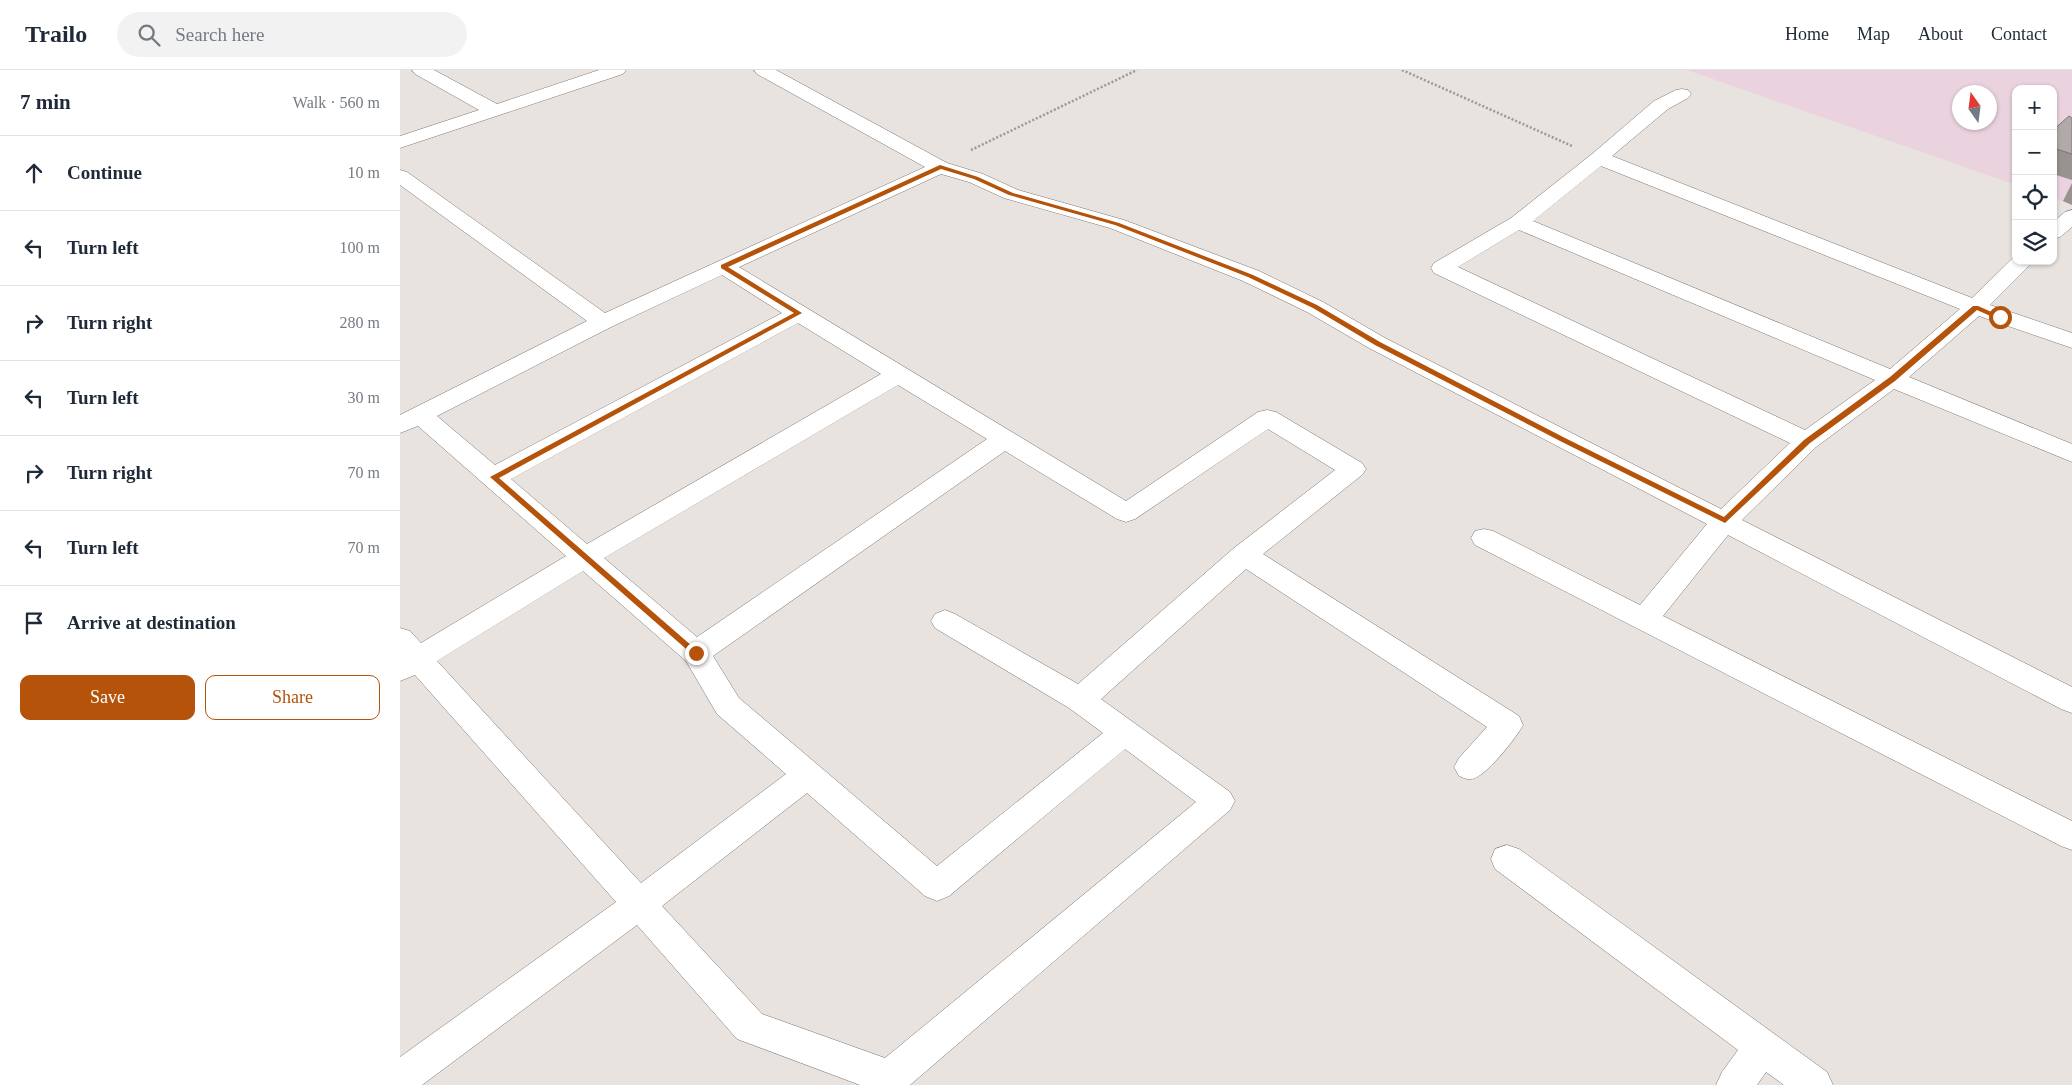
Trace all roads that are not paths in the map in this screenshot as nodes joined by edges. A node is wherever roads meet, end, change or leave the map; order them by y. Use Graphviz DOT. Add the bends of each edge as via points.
graph roads {
  1 [pos="421,70"];
  2 [pos="568,70"];
  3 [pos="617,70"];
  4 [pos="763,70"];
  5 [pos="587,81"];
  6 [pos="1682,94"];
  7 [pos="494,110"];
  8 [pos="400,142"];
  9 [pos="1599,158"];
  10 [pos="940,167"];
  11 [pos="400,176"];
  12 [pos="2072,216"];
  13 [pos="1518,222"];
  14 [pos="2057,229"];
  15 [pos="2019,265"];
  16 [pos="723,266"];
  17 [pos="1976,307"];
  18 [pos="799,313"];
  19 [pos="602,322"];
  20 [pos="2072,341"];
  21 [pos="898,374"];
  22 [pos="1892,379"];
  23 [pos="411,420"];
  24 [pos="1005,438"];
  25 [pos="1807,441"];
  26 [pos="2072,454"];
  27 [pos="494,477"];
  28 [pos="1725,521"];
  29 [pos="1484,538"];
  30 [pos="1244,555"];
  31 [pos="585,556"];
  32 [pos="1644,619"];
  33 [pos="944,621"];
  34 [pos="696,653"];
  35 [pos="406,656"];
  36 [pos="1080,700"];
  37 [pos="2072,701"];
  38 [pos="1125,732"];
  39 [pos="1470,767"];
  40 [pos="808,775"];
  41 [pos="2072,836"];
  42 [pos="1507,859"];
  43 [pos="639,904"];
  44 [pos="1762,1047"];
  45 [pos="400,1079"];
  46 [pos="1735,1085"];
  47 [pos="1814,1085"];
  1 -- 7 [label="street"];
  2 -- 5 [label="street"];
  3 -- 5 [label="street"];
  4 -- 10 [label="street"];
  5 -- 7 [label="street"];
  6 -- 9 [label="street" via="1662,105"];
  7 -- 8 [label="street"];
  9 -- 13 [label="street"];
  9 -- 17 [label="street"];
  10 -- 16 [label="street"];
  10 -- 28 [label="street" via="976,178 1011,194 1117,224 1250,276"];
  11 -- 19 [label="street"];
  12 -- 14 [label="street"];
  13 -- 22 [label="street"];
  13 -- 25 [label="street" via="1442,268"];
  15 -- 17 [label="street"];
  16 -- 18 [label="street"];
  16 -- 19 [label="street"];
  17 -- 20 [label="street"];
  17 -- 22 [label="street"];
  18 -- 21 [label="street"];
  18 -- 27 [label="street"];
  19 -- 23 [label="street"];
  21 -- 24 [label="street"];
  21 -- 31 [label="street"];
  22 -- 25 [label="street"];
  22 -- 26 [label="street"];
  23 -- 27 [label="street"];
  24 -- 30 [label="street" via="1126,512 1267,418 1353,469"];
  24 -- 34 [label="street"];
  25 -- 28 [label="street"];
  27 -- 31 [label="street"];
  28 -- 32 [label="street"];
  28 -- 37 [label="street"];
  29 -- 32 [label="street"];
  30 -- 36 [label="street"];
  30 -- 39 [label="street" via="1508,724"];
  31 -- 34 [label="street"];
  31 -- 35 [label="street"];
  32 -- 41 [label="street"];
  33 -- 36 [label="street"];
  34 -- 40 [label="street" via="728,706"];
  35 -- 43 [label="street"];
  36 -- 38 [label="street"];
  38 -- 40 [label="street" via="937,886"];
  38 -- 43 [label="street" via="1219,801 890,1078 750,1027"];
  40 -- 43 [label="street"];
  42 -- 44 [label="street"];
  43 -- 45 [label="street"];
  44 -- 46 [label="street"];
  44 -- 47 [label="street"];
}
